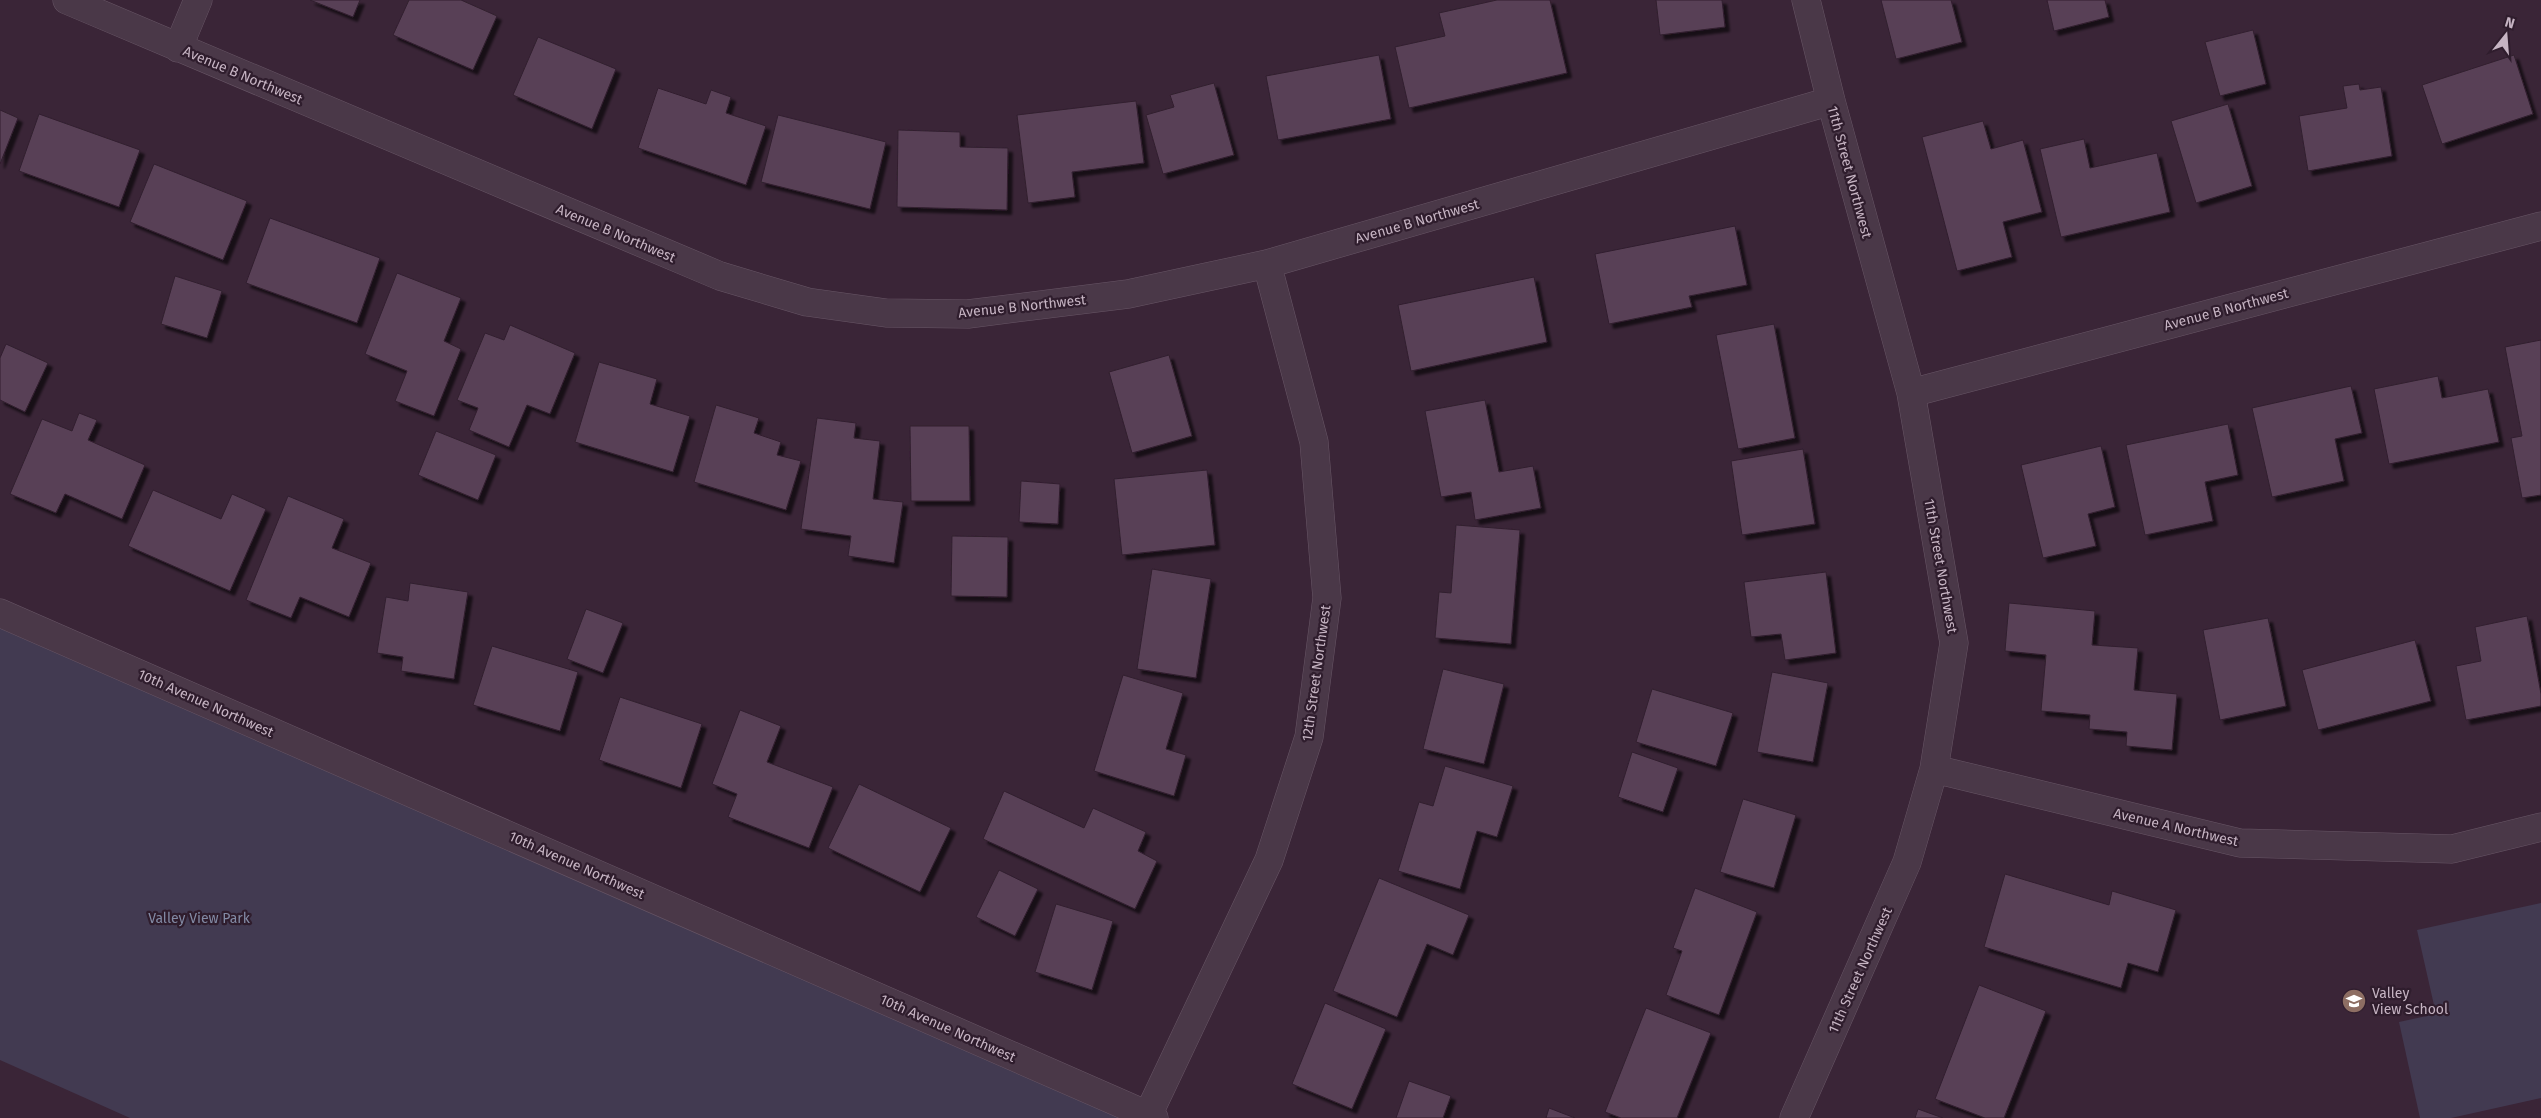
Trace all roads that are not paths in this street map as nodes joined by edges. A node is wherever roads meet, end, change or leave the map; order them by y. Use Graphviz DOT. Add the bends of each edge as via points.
graph roads {
  1 [pos="67,0"];
  2 [pos="198,0"];
  3 [pos="1806,0"];
  4 [pos="178,48"];
  5 [pos="1831,101"];
  6 [pos="2541,226"];
  7 [pos="1267,264"];
  8 [pos="1911,393"];
  9 [pos="0,613"];
  10 [pos="1934,770"];
  11 [pos="2541,828"];
  12 [pos="1151,1117"];
  13 [pos="1794,1118"];
  1 -- 4 [label="street, Avenue B Northwest"];
  2 -- 4 [label="street"];
  3 -- 5 [label="street, 11th Street Northwest"];
  4 -- 7 [label="street, Avenue B Northwest" via="720,276 806,302 886,313 968,314 1128,294"];
  5 -- 7 [label="street, Avenue B Northwest"];
  5 -- 8 [label="street, 11th Street Northwest"];
  6 -- 8 [label="street, Avenue B Northwest"];
  7 -- 12 [label="street, 12th Street Northwest" via="1314,442 1316,461 1327,598 1309,737 1269,860"];
  8 -- 10 [label="street, 11th Street Northwest" via="1954,643"];
  9 -- 12 [label="street, 10th Avenue Northwest"];
  10 -- 11 [label="street, Avenue A Northwest" via="2240,843 2452,849"];
  10 -- 13 [label="street, 11th Street Northwest" via="1907,862"];
}
